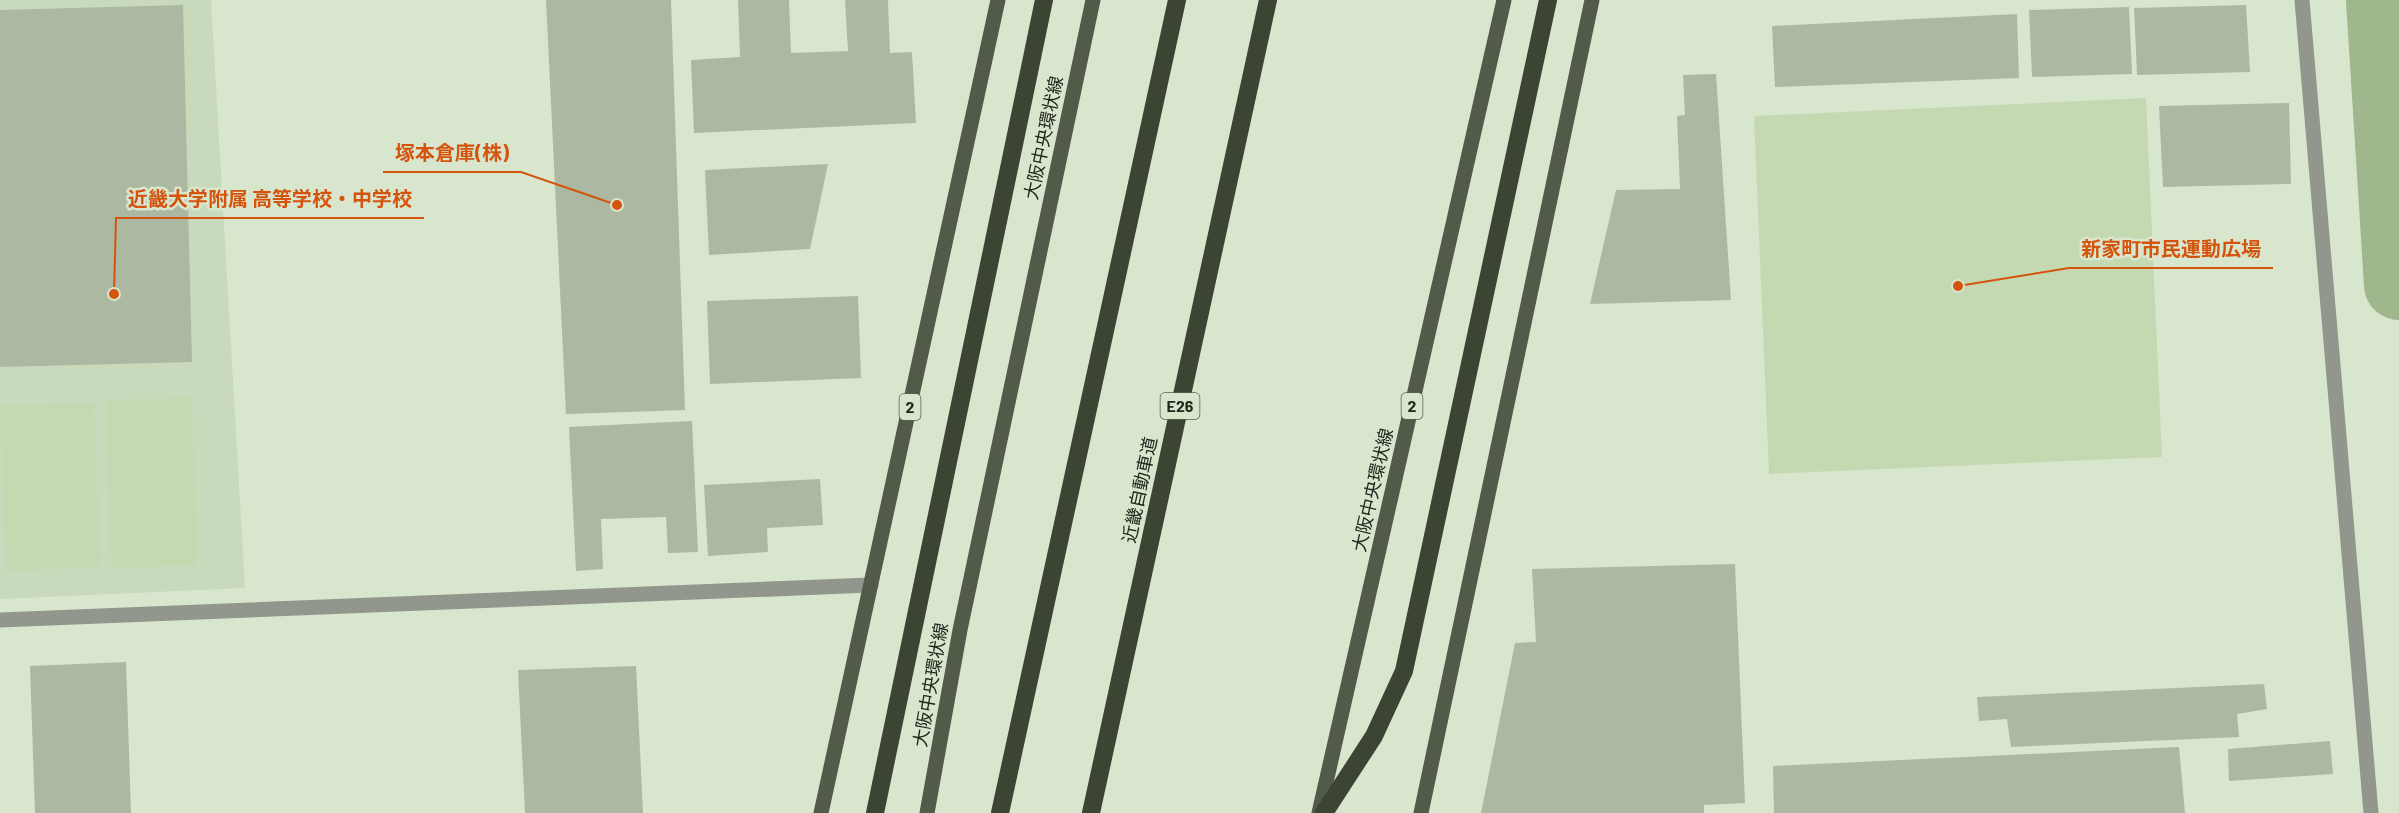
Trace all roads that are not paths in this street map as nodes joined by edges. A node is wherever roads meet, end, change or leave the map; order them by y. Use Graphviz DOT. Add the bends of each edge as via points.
graph roads {
  1 [pos="998,0"];
  2 [pos="1044,0"];
  3 [pos="1093,0"];
  4 [pos="1177,0"];
  5 [pos="1268,0"];
  6 [pos="1504,0"];
  7 [pos="1548,0"];
  8 [pos="1592,0"];
  9 [pos="2302,0"];
  10 [pos="871,585"];
  11 [pos="0,620"];
  12 [pos="821,813"];
  13 [pos="875,813"];
  14 [pos="927,813"];
  15 [pos="1000,813"];
  16 [pos="1091,813"];
  17 [pos="1319,813"];
  18 [pos="1324,813"];
  19 [pos="1421,813"];
  20 [pos="2372,813"];
  1 -- 10 [label="main road, 2"];
  2 -- 13 [label="highway"];
  3 -- 14 [label="main road, 大阪中央環状線" via="960,630"];
  4 -- 15 [label="highway"];
  5 -- 16 [label="highway, 近畿自動車道 / E26"];
  6 -- 17 [label="main road, 大阪中央環状線 / 2"];
  7 -- 18 [label="highway" via="1404,671 1374,736"];
  8 -- 19 [label="main road"];
  9 -- 20 [label="street"];
  10 -- 11 [label="street"];
  10 -- 12 [label="main road, 2"];
}
